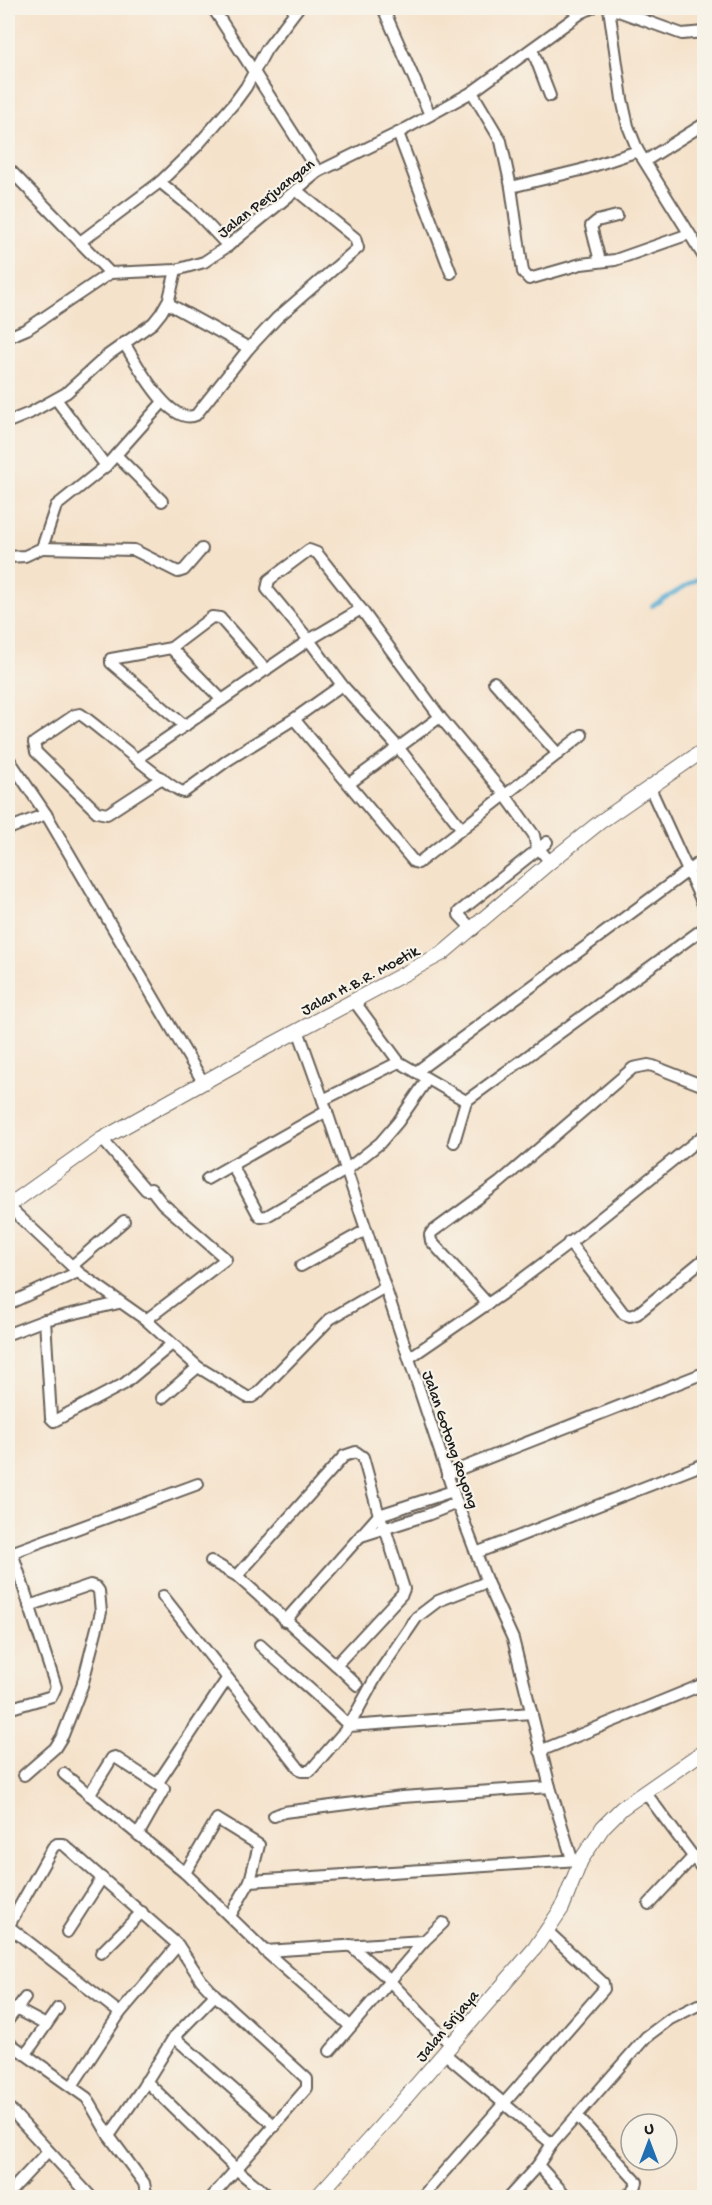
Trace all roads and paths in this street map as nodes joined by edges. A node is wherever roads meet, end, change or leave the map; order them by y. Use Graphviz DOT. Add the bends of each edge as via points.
graph roads {
  1 [pos="213,8"];
  2 [pos="298,8"];
  3 [pos="383,8"];
  4 [pos="592,8"];
  5 [pos="610,8"];
  6 [pos="705,32"];
  7 [pos="532,49"];
  8 [pos="254,71"];
  9 [pos="472,92"];
  10 [pos="550,96"];
  11 [pos="430,115"];
  12 [pos="705,124"];
  13 [pos="398,133"];
  14 [pos="639,151"];
  15 [pos="645,161"];
  16 [pos="8,168"];
  17 [pos="318,172"];
  18 [pos="160,183"];
  19 [pos="511,187"];
  20 [pos="296,190"];
  21 [pos="617,216"];
  22 [pos="689,234"];
  23 [pos="80,242"];
  24 [pos="228,246"];
  25 [pos="705,257"];
  26 [pos="600,261"];
  27 [pos="176,270"];
  28 [pos="110,273"];
  29 [pos="451,273"];
  30 [pos="166,303"];
  31 [pos="8,337"];
  32 [pos="124,343"];
  33 [pos="249,348"];
  34 [pos="56,399"];
  35 [pos="163,402"];
  36 [pos="8,422"];
  37 [pos="116,454"];
  38 [pos="106,466"];
  39 [pos="162,501"];
  40 [pos="42,548"];
  41 [pos="202,549"];
  42 [pos="8,557"];
  43 [pos="361,609"];
  44 [pos="309,640"];
  45 [pos="171,648"];
  46 [pos="266,670"];
  47 [pos="494,682"];
  48 [pos="342,686"];
  49 [pos="222,700"];
  50 [pos="440,717"];
  51 [pos="294,719"];
  52 [pos="185,726"];
  53 [pos="582,735"];
  54 [pos="398,747"];
  55 [pos="705,750"];
  56 [pos="558,754"];
  57 [pos="8,758"];
  58 [pos="138,758"];
  59 [pos="11,769"];
  60 [pos="162,778"];
  61 [pos="350,783"];
  62 [pos="650,788"];
  63 [pos="505,795"];
  64 [pos="46,814"];
  65 [pos="8,829"];
  66 [pos="462,830"];
  67 [pos="543,846"];
  68 [pos="554,859"];
  69 [pos="705,859"];
  70 [pos="688,872"];
  71 [pos="705,906"];
  72 [pos="705,928"];
  73 [pos="473,930"];
  74 [pos="354,1001"];
  75 [pos="298,1030"];
  76 [pos="399,1062"];
  77 [pos="416,1072"];
  78 [pos="427,1080"];
  79 [pos="202,1082"];
  80 [pos="705,1086"];
  81 [pos="466,1101"];
  82 [pos="325,1105"];
  83 [pos="705,1135"];
  84 [pos="102,1139"];
  85 [pos="454,1142"];
  86 [pos="232,1165"];
  87 [pos="346,1170"];
  88 [pos="207,1179"];
  89 [pos="8,1206"];
  90 [pos="124,1221"];
  91 [pos="366,1230"];
  92 [pos="569,1242"];
  93 [pos="705,1259"];
  94 [pos="301,1266"];
  95 [pos="75,1269"];
  96 [pos="385,1287"];
  97 [pos="119,1303"];
  98 [pos="8,1304"];
  99 [pos="488,1304"];
  100 [pos="45,1320"];
  101 [pos="146,1320"];
  102 [pos="8,1334"];
  103 [pos="172,1344"];
  104 [pos="409,1358"];
  105 [pos="198,1367"];
  106 [pos="705,1372"];
  107 [pos="162,1398"];
  108 [pos="705,1464"];
  109 [pos="447,1474"];
  110 [pos="198,1484"];
  111 [pos="453,1491"];
  112 [pos="457,1503"];
  113 [pos="379,1515"];
  114 [pos="385,1528"];
  115 [pos="358,1537"];
  116 [pos="10,1553"];
  117 [pos="476,1553"];
  118 [pos="211,1561"];
  119 [pos="237,1576"];
  120 [pos="488,1582"];
  121 [pos="163,1596"];
  122 [pos="29,1606"];
  123 [pos="285,1621"];
  124 [pos="260,1645"];
  125 [pos="336,1665"];
  126 [pos="227,1679"];
  127 [pos="705,1684"];
  128 [pos="357,1685"];
  129 [pos="8,1709"];
  130 [pos="532,1713"];
  131 [pos="348,1726"];
  132 [pos="540,1750"];
  133 [pos="705,1752"];
  134 [pos="64,1774"];
  135 [pos="24,1775"];
  136 [pos="156,1784"];
  137 [pos="550,1787"];
  138 [pos="645,1792"];
  139 [pos="89,1795"];
  140 [pos="274,1816"];
  141 [pos="138,1835"];
  142 [pos="694,1856"];
  143 [pos="576,1859"];
  144 [pos="705,1871"];
  145 [pos="185,1873"];
  146 [pos="102,1878"];
  147 [pos="250,1881"];
  148 [pos="649,1904"];
  149 [pos="142,1912"];
  150 [pos="230,1916"];
  151 [pos="443,1923"];
  152 [pos="8,1926"];
  153 [pos="546,1930"];
  154 [pos="68,1932"];
  155 [pos="424,1941"];
  156 [pos="178,1944"];
  157 [pos="350,1945"];
  158 [pos="265,1951"];
  159 [pos="101,1953"];
  160 [pos="389,1983"];
  161 [pos="215,1995"];
  162 [pos="25,1998"];
  163 [pos="705,2007"];
  164 [pos="58,2008"];
  165 [pos="16,2009"];
  166 [pos="120,2013"];
  167 [pos="8,2020"];
  168 [pos="46,2025"];
  169 [pos="350,2026"];
  170 [pos="174,2037"];
  171 [pos="8,2042"];
  172 [pos="447,2048"];
  173 [pos="330,2051"];
  174 [pos="26,2054"];
  175 [pos="146,2081"];
  176 [pos="72,2086"];
  177 [pos="504,2103"];
  178 [pos="8,2107"];
  179 [pos="578,2117"];
  180 [pos="275,2126"];
  181 [pos="109,2136"];
  182 [pos="552,2144"];
  183 [pos="48,2151"];
  184 [pos="538,2165"];
  185 [pos="236,2169"];
  186 [pos="8,2194"];
  187 [pos="92,2198"];
  188 [pos="147,2198"];
  189 [pos="211,2198"];
  190 [pos="271,2198"];
  191 [pos="316,2198"];
  192 [pos="421,2198"];
  193 [pos="508,2198"];
  194 [pos="568,2198"];
  195 [pos="625,2198"];
  1 -- 8 [label="street"];
  2 -- 8 [label="street"];
  3 -- 11 [label="street"];
  4 -- 7 [label="street, Jalan Perjuangan"];
  5 -- 6 [label="street" via="682,34"];
  5 -- 14 [label="street" via="625,113"];
  7 -- 9 [label="street, Jalan Perjuangan"];
  7 -- 10 [label="street"];
  8 -- 17 [label="street"];
  8 -- 18 [label="street" via="218,123"];
  9 -- 11 [label="street, Jalan Perjuangan"];
  9 -- 19 [label="street" via="501,141"];
  11 -- 13 [label="street, Jalan Perjuangan"];
  12 -- 15 [label="street"];
  13 -- 17 [label="street, Jalan Perjuangan"];
  13 -- 29 [label="street"];
  14 -- 15 [label="street"];
  14 -- 19 [label="street"];
  15 -- 22 [label="street"];
  16 -- 23 [label="street"];
  17 -- 20 [label="street, Jalan Perjuangan"];
  18 -- 23 [label="street"];
  18 -- 24 [label="street" via="193,209"];
  19 -- 26 [label="street" via="526,278"];
  20 -- 24 [label="street, Jalan Perjuangan"];
  20 -- 33 [label="street" via="355,238 358,248 289,306"];
  21 -- 26 [label="street" via="591,226"];
  22 -- 25 [label="street"];
  22 -- 26 [label="street" via="615,260"];
  23 -- 28 [label="street"];
  24 -- 27 [label="street, Jalan Perjuangan" via="199,265"];
  27 -- 28 [label="street, Jalan Perjuangan"];
  27 -- 30 [label="street"];
  28 -- 31 [label="street" via="27,329"];
  30 -- 32 [label="street" via="153,322"];
  30 -- 33 [label="street"];
  32 -- 34 [label="street"];
  32 -- 35 [label="street"];
  33 -- 35 [label="street" via="196,415 180,417"];
  34 -- 36 [label="street"];
  34 -- 38 [label="street"];
  35 -- 37 [label="street"];
  37 -- 38 [label="street"];
  37 -- 39 [label="street"];
  38 -- 40 [label="street" via="56,506"];
  40 -- 41 [label="street" via="134,550 178,572"];
  40 -- 42 [label="street" via="25,556"];
  43 -- 44 [label="street"];
  43 -- 44 [label="street" via="317,553 309,550 266,586"];
  43 -- 50 [label="street"];
  44 -- 46 [label="street"];
  44 -- 48 [label="street"];
  45 -- 46 [label="street" via="212,617 218,617"];
  45 -- 49 [label="street"];
  45 -- 52 [label="street" via="112,658 111,662"];
  46 -- 49 [label="street"];
  47 -- 56 [label="street"];
  48 -- 51 [label="street"];
  48 -- 54 [label="street"];
  49 -- 52 [label="street"];
  50 -- 54 [label="street"];
  50 -- 63 [label="street"];
  51 -- 60 [label="street" via="185,791 178,791"];
  51 -- 61 [label="street"];
  52 -- 58 [label="street"];
  53 -- 56 [label="street"];
  54 -- 61 [label="street"];
  54 -- 66 [label="street"];
  55 -- 62 [label="street, Jalan H.B.R. Moetik"];
  56 -- 63 [label="street"];
  57 -- 59 [label="street"];
  58 -- 60 [label="street"];
  58 -- 60 [label="street" via="80,714 36,740 34,747 103,814"];
  59 -- 64 [label="street"];
  61 -- 66 [label="street" via="416,863"];
  62 -- 68 [label="street, Jalan H.B.R. Moetik"];
  62 -- 70 [label="street"];
  63 -- 66 [label="street"];
  63 -- 67 [label="street"];
  64 -- 65 [label="street"];
  64 -- 79 [label="street"];
  67 -- 68 [label="street"];
  67 -- 73 [label="street" via="459,912"];
  68 -- 73 [label="street, Jalan H.B.R. Moetik"];
  69 -- 70 [label="street"];
  70 -- 71 [label="street"];
  70 -- 77 [label="street"];
  72 -- 81 [label="street"];
  73 -- 74 [label="street, Jalan H.B.R. Moetik" via="428,963"];
  74 -- 75 [label="street, Jalan H.B.R. Moetik"];
  74 -- 76 [label="street"];
  75 -- 79 [label="street, Jalan H.B.R. Moetik"];
  75 -- 82 [label="street, Jalan Gotong Royong"];
  76 -- 77 [label="street"];
  76 -- 82 [label="street"];
  77 -- 78 [label="street"];
  78 -- 81 [label="street"];
  78 -- 87 [label="street" via="389,1134"];
  79 -- 84 [label="street, Jalan H.B.R. Moetik"];
  80 -- 99 [label="street" via="653,1066 633,1068 499,1183 432,1232 431,1241"];
  81 -- 85 [label="street"];
  82 -- 86 [label="street"];
  82 -- 87 [label="street, Jalan Gotong Royong"];
  83 -- 92 [label="street"];
  84 -- 89 [label="street, Jalan H.B.R. Moetik"];
  84 -- 101 [label="street" via="146,1190 151,1189 226,1259"];
  86 -- 87 [label="street" via="261,1217"];
  86 -- 88 [label="street"];
  87 -- 91 [label="street, Jalan Gotong Royong"];
  89 -- 95 [label="street"];
  90 -- 95 [label="street"];
  91 -- 94 [label="street"];
  91 -- 96 [label="street, Jalan Gotong Royong"];
  92 -- 93 [label="street" via="624,1314 630,1316"];
  92 -- 99 [label="street"];
  95 -- 97 [label="street"];
  95 -- 98 [label="street"];
  96 -- 104 [label="street, Jalan Gotong Royong"];
  96 -- 105 [label="street" via="330,1319 252,1397"];
  97 -- 100 [label="street"];
  97 -- 101 [label="street"];
  99 -- 104 [label="street"];
  100 -- 102 [label="street"];
  100 -- 103 [label="street" via="54,1421 124,1384"];
  101 -- 103 [label="street"];
  103 -- 105 [label="street"];
  104 -- 109 [label="street, Jalan Gotong Royong"];
  105 -- 107 [label="street"];
  106 -- 109 [label="street"];
  108 -- 117 [label="street"];
  109 -- 111 [label="street, Jalan Gotong Royong"];
  110 -- 116 [label="street"];
  111 -- 112 [label="street, Jalan Gotong Royong"];
  111 -- 113 [label="street"];
  112 -- 114 [label="street"];
  112 -- 117 [label="street, Jalan Gotong Royong"];
  113 -- 114 [label="street"];
  113 -- 115 [label="street"];
  113 -- 119 [label="street" via="363,1457 349,1453"];
  114 -- 115 [label="street"];
  114 -- 125 [label="street" via="403,1592"];
  115 -- 123 [label="street"];
  116 -- 122 [label="street"];
  117 -- 120 [label="street, Jalan Gotong Royong"];
  118 -- 119 [label="street"];
  119 -- 123 [label="street"];
  120 -- 130 [label="street, Jalan Gotong Royong" via="513,1640"];
  120 -- 131 [label="street" via="438,1601 417,1617"];
  121 -- 126 [label="street"];
  122 -- 129 [label="street" via="56,1690 52,1696"];
  122 -- 135 [label="street" via="90,1585 99,1592 101,1612 82,1686 63,1735 56,1748"];
  123 -- 125 [label="street"];
  124 -- 131 [label="street"];
  125 -- 128 [label="street"];
  126 -- 131 [label="street" via="302,1771 310,1771"];
  126 -- 136 [label="street"];
  127 -- 132 [label="street"];
  130 -- 131 [label="street"];
  130 -- 132 [label="street, Jalan Gotong Royong"];
  132 -- 137 [label="street, Jalan Gotong Royong"];
  133 -- 138 [label="street, Jalan Srijaya"];
  134 -- 139 [label="street"];
  136 -- 139 [label="street" via="115,1756"];
  136 -- 141 [label="street" via="164,1789"];
  137 -- 140 [label="street" via="402,1797"];
  137 -- 143 [label="street, Jalan Gotong Royong"];
  138 -- 142 [label="street"];
  138 -- 143 [label="street, Jalan Srijaya" via="622,1808"];
  139 -- 141 [label="street"];
  141 -- 145 [label="street"];
  142 -- 144 [label="street"];
  142 -- 148 [label="street"];
  143 -- 147 [label="street"];
  143 -- 153 [label="street, Jalan Srijaya" via="562,1908"];
  145 -- 147 [label="street" via="217,1819 259,1845"];
  145 -- 150 [label="street"];
  146 -- 149 [label="street"];
  146 -- 152 [label="street" via="63,1844 57,1844"];
  146 -- 154 [label="street"];
  147 -- 150 [label="street"];
  149 -- 156 [label="street"];
  149 -- 159 [label="street"];
  150 -- 158 [label="street"];
  151 -- 155 [label="street"];
  152 -- 166 [label="street"];
  153 -- 172 [label="street, Jalan Srijaya" via="535,1948"];
  153 -- 177 [label="street" via="603,1983 604,1989"];
  155 -- 157 [label="street"];
  155 -- 160 [label="street"];
  156 -- 161 [label="street"];
  156 -- 166 [label="street"];
  157 -- 158 [label="street"];
  157 -- 160 [label="street"];
  158 -- 169 [label="street"];
  160 -- 169 [label="street"];
  160 -- 172 [label="street"];
  161 -- 170 [label="street"];
  161 -- 180 [label="street" via="307,2079 307,2088"];
  162 -- 165 [label="street"];
  163 -- 179 [label="street" via="698,2005 670,2019 646,2037"];
  164 -- 168 [label="street"];
  165 -- 167 [label="street"];
  165 -- 168 [label="street"];
  166 -- 176 [label="street"];
  168 -- 174 [label="street"];
  169 -- 173 [label="street"];
  170 -- 175 [label="street"];
  170 -- 180 [label="street"];
  171 -- 174 [label="street"];
  172 -- 177 [label="street"];
  172 -- 191 [label="street, Jalan Srijaya"];
  174 -- 176 [label="street"];
  175 -- 181 [label="street"];
  175 -- 185 [label="street"];
  176 -- 181 [label="street" via="92,2105"];
  177 -- 182 [label="street"];
  177 -- 192 [label="street"];
  178 -- 183 [label="street"];
  179 -- 182 [label="street"];
  179 -- 195 [label="street" via="637,2182"];
  180 -- 185 [label="street"];
  181 -- 188 [label="street" via="144,2183"];
  182 -- 184 [label="street"];
  183 -- 186 [label="street"];
  183 -- 187 [label="street"];
  184 -- 193 [label="street"];
  184 -- 194 [label="street"];
  185 -- 189 [label="street"];
  185 -- 190 [label="street"];
}
